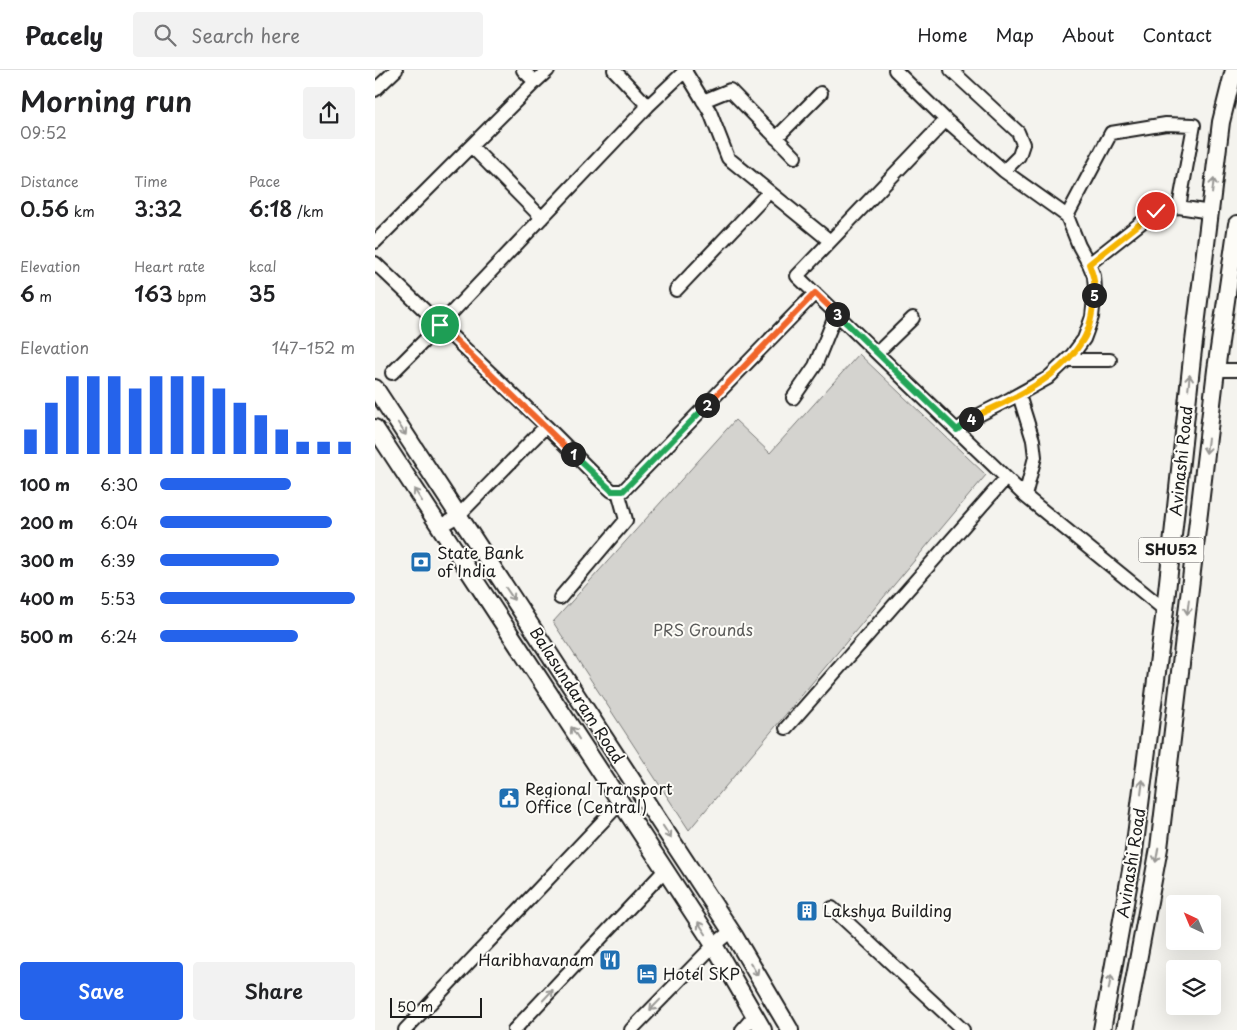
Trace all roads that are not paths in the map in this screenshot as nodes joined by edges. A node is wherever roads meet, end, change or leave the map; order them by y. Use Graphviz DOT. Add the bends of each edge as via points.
graph roads {
  1 [pos="396,70"];
  2 [pos="523,70"];
  3 [pos="547,70"];
  4 [pos="614,70"];
  5 [pos="895,70"];
  6 [pos="951,70"];
  7 [pos="1234,70"];
  8 [pos="686,71"];
  9 [pos="535,82"];
  10 [pos="375,90"];
  11 [pos="821,93"];
  12 [pos="703,101"];
  13 [pos="648,106"];
  14 [pos="945,120"];
  15 [pos="776,138"];
  16 [pos="471,146"];
  17 [pos="795,157"];
  18 [pos="1004,171"];
  19 [pos="769,192"];
  20 [pos="1179,207"];
  21 [pos="1210,212"];
  22 [pos="1067,216"];
  23 [pos="542,218"];
  24 [pos="1237,224"];
  25 [pos="829,241"];
  26 [pos="375,242"];
  27 [pos="375,263"];
  28 [pos="1089,264"];
  29 [pos="676,290"];
  30 [pos="815,293"];
  31 [pos="836,314"];
  32 [pos="913,318"];
  33 [pos="440,325"];
  34 [pos="877,353"];
  35 [pos="1067,360"];
  36 [pos="1110,360"];
  37 [pos="1216,370"];
  38 [pos="1237,370"];
  39 [pos="392,373"];
  40 [pos="375,388"];
  41 [pos="1019,395"];
  42 [pos="793,398"];
  43 [pos="546,426"];
  44 [pos="375,428"];
  45 [pos="957,430"];
  46 [pos="1006,478"];
  47 [pos="619,491"];
  48 [pos="1025,496"];
  49 [pos="458,516"];
  50 [pos="439,527"];
  51 [pos="561,598"];
  52 [pos="1165,610"];
  53 [pos="786,728"];
  54 [pos="614,751"];
  55 [pos="595,764"];
  56 [pos="621,802"];
  57 [pos="665,870"];
  58 [pos="832,908"];
  59 [pos="731,931"];
  60 [pos="714,946"];
  61 [pos="755,1016"];
  62 [pos="405,1030"];
  63 [pos="514,1030"];
  64 [pos="631,1030"];
  65 [pos="742,1030"];
  66 [pos="763,1030"];
  67 [pos="790,1030"];
  68 [pos="963,1030"];
  69 [pos="1102,1030"];
  70 [pos="1125,1030"];
  1 -- 10 [label="street"];
  2 -- 9 [label="street"];
  3 -- 9 [label="street"];
  4 -- 13 [label="street"];
  5 -- 14 [label="street"];
  6 -- 18 [label="street" via="1018,132 1023,144 1019,156"];
  21 -- 7 [label="main road, Avinashi Road / SHU52, one-way" via="1221,122"];
  8 -- 12 [label="street"];
  8 -- 13 [label="street"];
  9 -- 16 [label="street"];
  11 -- 15 [label="street"];
  12 -- 15 [label="street" via="729,90"];
  12 -- 19 [label="street" via="728,158"];
  13 -- 23 [label="street"];
  14 -- 18 [label="street"];
  14 -- 25 [label="street"];
  15 -- 17 [label="street"];
  16 -- 23 [label="street"];
  16 -- 26 [label="street"];
  18 -- 22 [label="street"];
  19 -- 25 [label="street"];
  19 -- 29 [label="street"];
  20 -- 21 [label="street"];
  20 -- 22 [label="street" via="1194,125 1166,124 1111,133"];
  20 -- 28 [label="street" via="1156,211"];
  52 -- 21 [label="main road, Avinashi Road / SHU52, one-way"];
  22 -- 28 [label="street"];
  23 -- 33 [label="street"];
  24 -- 37 [label="main road, Avinashi Road / SHU52"];
  25 -- 30 [label="street" via="797,276"];
  27 -- 33 [label="street"];
  28 -- 35 [label="street" via="1095,289 1092,317 1084,339"];
  30 -- 31 [label="street"];
  30 -- 47 [label="street" via="623,491"];
  31 -- 34 [label="street"];
  31 -- 42 [label="street" via="815,366"];
  32 -- 34 [label="street"];
  33 -- 39 [label="street"];
  33 -- 43 [label="street"];
  34 -- 45 [label="street"];
  35 -- 36 [label="street"];
  35 -- 41 [label="street" via="1048,378"];
  37 -- 38 [label="street"];
  37 -- 70 [label="main road, Avinashi Road / SHU52, one-way" via="1159,848"];
  40 -- 49 [label="main road, Balasundaram Road, one-way"];
  41 -- 45 [label="street"];
  41 -- 48 [label="street" via="1035,457"];
  43 -- 47 [label="street" via="603,483 612,491"];
  43 -- 49 [label="street"];
  50 -- 44 [label="main road, Balasundaram Road, one-way"];
  45 -- 46 [label="street"];
  46 -- 48 [label="street"];
  46 -- 53 [label="street"];
  47 -- 51 [label="street" via="626,520"];
  48 -- 52 [label="street"];
  49 -- 50 [label="street"];
  49 -- 54 [label="main road, Balasundaram Road, one-way"];
  55 -- 50 [label="main road, Balasundaram Road, one-way"];
  69 -- 52 [label="main road, Avinashi Road / SHU52, one-way" via="1133,859"];
  54 -- 55 [label="main road"];
  54 -- 59 [label="main road, Balasundaram Road, one-way"];
  55 -- 56 [label="main road, Balasundaram Road"];
  56 -- 57 [label="main road, Balasundaram Road"];
  56 -- 62 [label="street"];
  60 -- 57 [label="main road, Balasundaram Road, one-way"];
  63 -- 57 [label="street, one-way"];
  58 -- 68 [label="street"];
  59 -- 60 [label="street"];
  59 -- 67 [label="main road, Balasundaram Road, one-way"];
  60 -- 61 [label="main road, Balasundaram Road"];
  60 -- 64 [label="street, one-way"];
  61 -- 65 [label="street"];
  61 -- 66 [label="main road, Balasundaram Road"];
}
